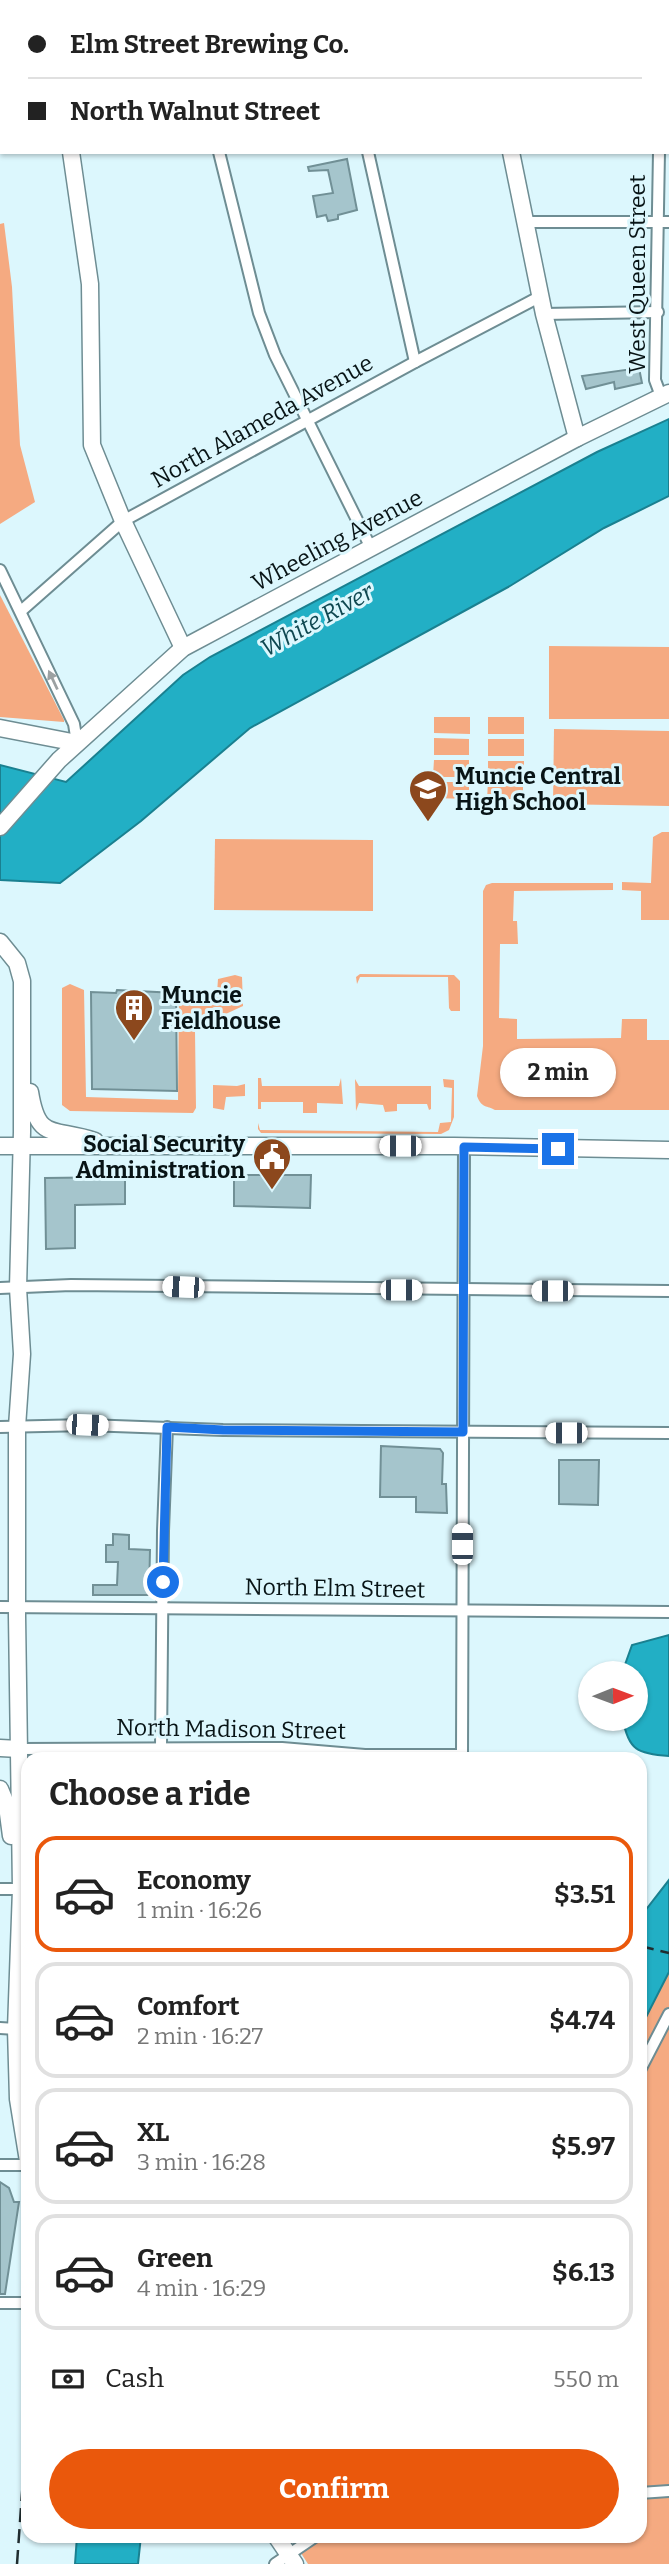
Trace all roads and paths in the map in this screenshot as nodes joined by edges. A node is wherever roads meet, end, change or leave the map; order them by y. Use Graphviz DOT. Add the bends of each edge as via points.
graph roads {
  1 [pos="71,154"];
  2 [pos="219,154"];
  3 [pos="368,154"];
  4 [pos="511,154"];
  5 [pos="659,154"];
  6 [pos="527,222"];
  7 [pos="664,222"];
  8 [pos="541,296"];
  9 [pos="658,312"];
  10 [pos="544,314"];
  11 [pos="415,362"];
  12 [pos="665,395"];
  13 [pos="307,420"];
  14 [pos="577,438"];
  15 [pos="123,521"];
  16 [pos="371,548"];
  17 [pos="0,570"];
  18 [pos="21,611"];
  19 [pos="183,648"];
  20 [pos="0,728"];
  21 [pos="77,743"];
  22 [pos="2,825"];
  23 [pos="0,942"];
  24 [pos="22,1058"];
  25 [pos="0,1146"];
  26 [pos="22,1146"];
  27 [pos="110,1146"];
  28 [pos="464,1147"];
  29 [pos="669,1150"];
  30 [pos="0,1288"];
  31 [pos="18,1288"];
  32 [pos="464,1291"];
  33 [pos="669,1291"];
  34 [pos="0,1427"];
  35 [pos="17,1427"];
  36 [pos="167,1427"];
  37 [pos="463,1432"];
  38 [pos="669,1433"];
  39 [pos="0,1606"];
  40 [pos="18,1607"];
  41 [pos="163,1607"];
  42 [pos="462,1610"];
  43 [pos="669,1612"];
  44 [pos="161,1746"];
  45 [pos="0,1748"];
  46 [pos="19,1749"];
  47 [pos="329,1752"];
  48 [pos="461,1752"];
  49 [pos="0,1789"];
  50 [pos="20,1868"];
  51 [pos="0,1889"];
  52 [pos="21,1889"];
  53 [pos="669,2014"];
  54 [pos="8,2029"];
  55 [pos="647,2056"];
  56 [pos="21,2118"];
  57 [pos="21,2164"];
  58 [pos="0,2165"];
  59 [pos="0,2303"];
  60 [pos="21,2303"];
  61 [pos="669,2491"];
  62 [pos="647,2493"];
  63 [pos="279,2543"];
  64 [pos="308,2543"];
  65 [pos="286,2561"];
  1 -- 15 [label="main road" via="90,284 92,444"];
  2 -- 13 [label="street" via="258,313"];
  3 -- 11 [label="street"];
  4 -- 6 [label="main road"];
  5 -- 7 [label="street, West Queen Street"];
  6 -- 7 [label="street"];
  6 -- 8 [label="main road"];
  7 -- 9 [label="street, West Queen Street"];
  8 -- 10 [label="main road"];
  8 -- 11 [label="street, North Alameda Avenue"];
  9 -- 10 [label="street"];
  9 -- 12 [label="street, West Queen Street" via="655,380"];
  10 -- 14 [label="main road"];
  11 -- 13 [label="street, North Alameda Avenue"];
  12 -- 14 [label="main road, Wheeling Avenue"];
  13 -- 15 [label="street, North Alameda Avenue"];
  13 -- 16 [label="street"];
  14 -- 16 [label="main road, Wheeling Avenue"];
  15 -- 18 [label="street, North Alameda Avenue"];
  15 -- 19 [label="main road"];
  16 -- 19 [label="main road, Wheeling Avenue"];
  17 -- 18 [label="street"];
  21 -- 18 [label="street, one-way" via="74,724"];
  19 -- 21 [label="main road, Wheeling Avenue"];
  20 -- 21 [label="main road"];
  21 -- 22 [label="main road, Wheeling Avenue"];
  23 -- 24 [label="main road" via="20,971"];
  24 -- 26 [label="main road"];
  24 -- 27 [label="main road" via="40,1125"];
  25 -- 26 [label="main road"];
  26 -- 27 [label="main road"];
  26 -- 31 [label="main road"];
  27 -- 28 [label="main road"];
  28 -- 29 [label="main road"];
  28 -- 32 [label="street"];
  30 -- 31 [label="street"];
  31 -- 32 [label="street"];
  31 -- 35 [label="main road" via="22,1354"];
  32 -- 33 [label="street"];
  32 -- 37 [label="street"];
  34 -- 35 [label="street"];
  35 -- 36 [label="street"];
  35 -- 40 [label="main road"];
  36 -- 37 [label="street"];
  36 -- 41 [label="street"];
  37 -- 38 [label="street"];
  37 -- 42 [label="street"];
  39 -- 40 [label="street, North Elm Street"];
  40 -- 41 [label="street, North Elm Street"];
  40 -- 46 [label="main road"];
  41 -- 42 [label="street, North Elm Street"];
  41 -- 44 [label="street"];
  42 -- 43 [label="street, North Elm Street"];
  42 -- 48 [label="street, North Madison Street"];
  44 -- 46 [label="street, North Madison Street"];
  44 -- 47 [label="street, North Madison Street"];
  45 -- 46 [label="main road, North Madison Street"];
  46 -- 50 [label="main road"];
  49 -- 50 [label="main road"];
  50 -- 52 [label="main road"];
  51 -- 52 [label="street"];
  52 -- 54 [label="main road"];
  53 -- 55 [label="street"];
  54 -- 56 [label="main road"];
  57 -- 58 [label="street"];
  59 -- 60 [label="street"];
  61 -- 62 [label="street"];
  63 -- 65 [label="main road"];
  64 -- 65 [label="street"];
}
